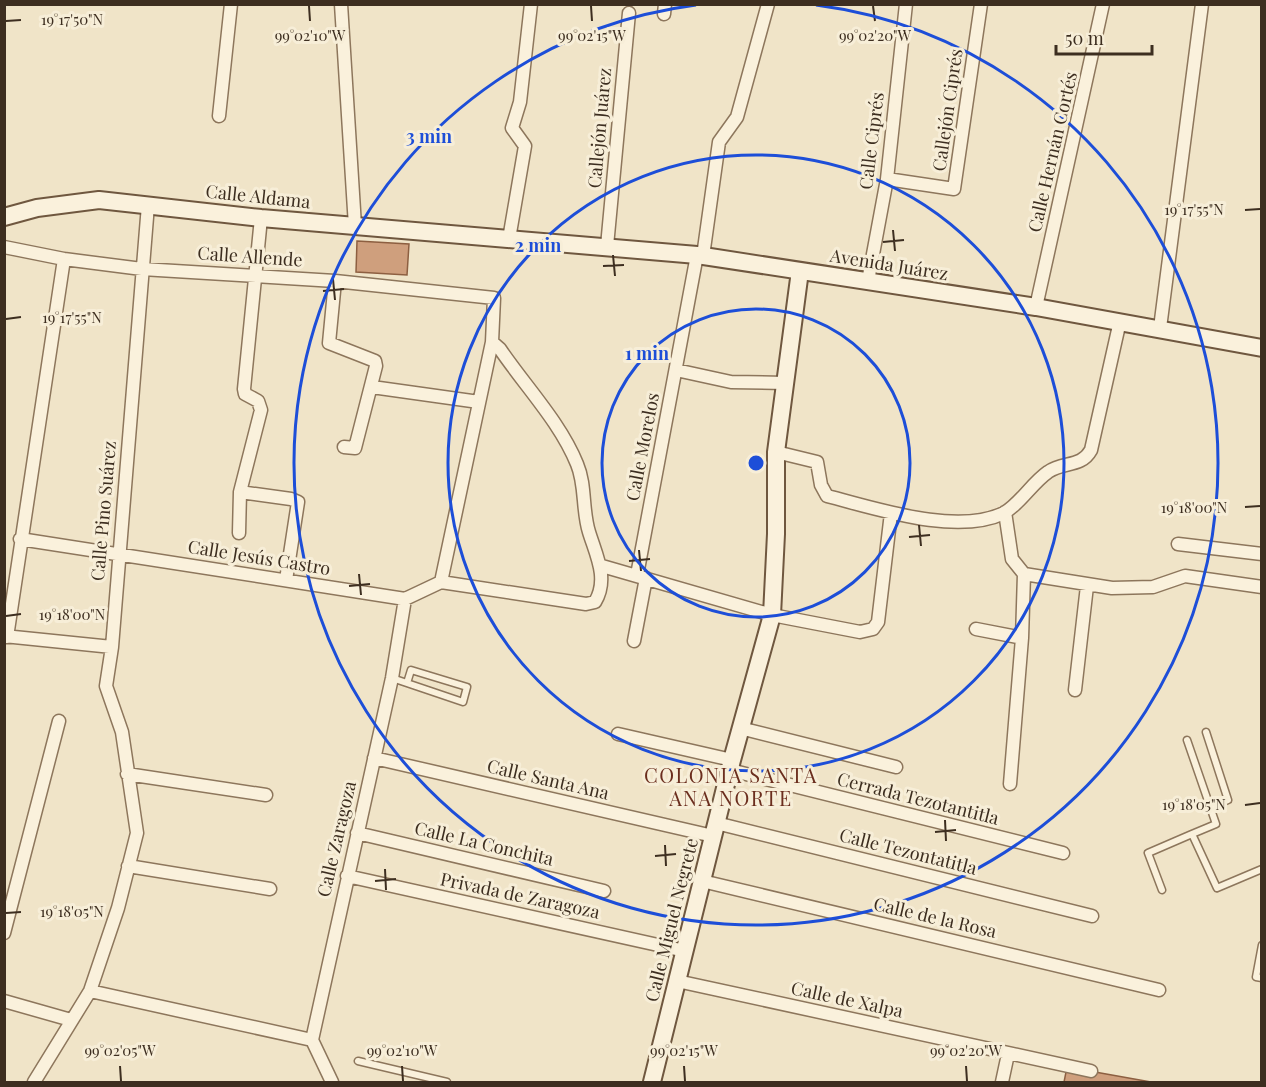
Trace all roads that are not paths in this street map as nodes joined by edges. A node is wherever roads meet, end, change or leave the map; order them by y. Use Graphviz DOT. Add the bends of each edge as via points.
graph roads {
  1 [pos="231,4"];
  2 [pos="341,4"];
  3 [pos="531,4"];
  4 [pos="768,4"];
  5 [pos="906,4"];
  6 [pos="981,4"];
  7 [pos="1103,4"];
  8 [pos="1202,4"];
  9 [pos="629,13"];
  10 [pos="219,116"];
  11 [pos="887,179"];
  12 [pos="148,204"];
  13 [pos="4,217"];
  14 [pos="261,218"];
  15 [pos="355,226"];
  16 [pos="508,239"];
  17 [pos="607,246"];
  18 [pos="4,248"];
  19 [pos="700,255"];
  20 [pos="64,259"];
  21 [pos="142,269"];
  22 [pos="800,271"];
  23 [pos="257,276"];
  24 [pos="335,281"];
  25 [pos="868,281"];
  26 [pos="1036,307"];
  27 [pos="1120,321"];
  28 [pos="1160,328"];
  29 [pos="492,342"];
  30 [pos="1262,348"];
  31 [pos="676,370"];
  32 [pos="785,383"];
  33 [pos="372,387"];
  34 [pos="479,402"];
  35 [pos="344,447"];
  36 [pos="776,452"];
  37 [pos="240,492"];
  38 [pos="1005,512"];
  39 [pos="891,513"];
  40 [pos="239,533"];
  41 [pos="20,539"];
  42 [pos="1178,544"];
  43 [pos="118,553"];
  44 [pos="1262,554"];
  45 [pos="602,566"];
  46 [pos="1024,574"];
  47 [pos="642,577"];
  48 [pos="286,580"];
  49 [pos="441,582"];
  50 [pos="1087,586"];
  51 [pos="1262,587"];
  52 [pos="405,600"];
  53 [pos="772,615"];
  54 [pos="976,629"];
  55 [pos="6,637"];
  56 [pos="1022,638"];
  57 [pos="633,641"];
  58 [pos="112,647"];
  59 [pos="392,678"];
  60 [pos="407,683"];
  61 [pos="1075,690"];
  62 [pos="59,721"];
  63 [pos="740,728"];
  64 [pos="1206,732"];
  65 [pos="618,734"];
  66 [pos="1187,740"];
  67 [pos="374,758"];
  68 [pos="731,765"];
  69 [pos="896,767"];
  70 [pos="127,774"];
  71 [pos="1010,784"];
  72 [pos="266,795"];
  73 [pos="1210,808"];
  74 [pos="715,829"];
  75 [pos="357,833"];
  76 [pos="1192,834"];
  77 [pos="1063,853"];
  78 [pos="128,866"];
  79 [pos="1262,869"];
  80 [pos="347,876"];
  81 [pos="702,881"];
  82 [pos="270,889"];
  83 [pos="1162,890"];
  84 [pos="604,891"];
  85 [pos="1092,916"];
  86 [pos="4,933"];
  87 [pos="1262,945"];
  88 [pos="685,951"];
  89 [pos="1262,978"];
  90 [pos="677,981"];
  91 [pos="1160,990"];
  92 [pos="90,991"];
  93 [pos="4,1001"];
  94 [pos="71,1020"];
  95 [pos="312,1040"];
  96 [pos="1008,1054"];
  97 [pos="358,1061"];
  98 [pos="1091,1071"];
  99 [pos="34,1083"];
  100 [pos="332,1083"];
  101 [pos="447,1083"];
  102 [pos="652,1083"];
  103 [pos="1002,1083"];
  1 -- 10 [label="street"];
  2 -- 15 [label="street"];
  3 -- 16 [label="street" via="512,128 525,146"];
  4 -- 19 [label="street, Calle Morelos" via="737,117 719,142"];
  5 -- 11 [label="street, Calle Ciprés"];
  6 -- 11 [label="street, Callejón Ciprés" via="954,189"];
  7 -- 26 [label="street, Calle Hernán Cortés"];
  8 -- 28 [label="street"];
  9 -- 17 [label="street, Callejón Juárez"];
  11 -- 25 [label="street, Calle Ciprés"];
  12 -- 13 [label="street, Calle Aldama" via="99,200 37,208"];
  12 -- 14 [label="street, Calle Aldama"];
  12 -- 21 [label="street, Calle Pino Suárez"];
  14 -- 15 [label="street, Calle Aldama"];
  14 -- 23 [label="street"];
  15 -- 16 [label="street, Calle Aldama"];
  16 -- 17 [label="street, Avenida Juárez"];
  17 -- 19 [label="street, Avenida Juárez"];
  18 -- 20 [label="street, Calle Allende"];
  19 -- 22 [label="street, Avenida Juárez"];
  19 -- 31 [label="street, Calle Morelos"];
  20 -- 21 [label="street, Calle Allende"];
  20 -- 41 [label="street"];
  21 -- 23 [label="street, Calle Allende"];
  21 -- 43 [label="street, Calle Pino Suárez"];
  22 -- 25 [label="street, Avenida Juárez"];
  22 -- 32 [label="street, Calle Miguel Negrete"];
  23 -- 24 [label="street, Calle Allende"];
  23 -- 37 [label="street" via="244,389 245,394 258,401 261,410"];
  24 -- 29 [label="street, Calle Allende" via="494,298"];
  24 -- 33 [label="street" via="329,343 375,361"];
  25 -- 26 [label="street, Avenida Juárez"];
  26 -- 27 [label="street, Avenida Juárez"];
  27 -- 28 [label="street, Avenida Juárez"];
  27 -- 38 [label="street" via="1091,450 1081,462 1054,467"];
  28 -- 30 [label="street, Avenida Juárez"];
  29 -- 34 [label="street"];
  29 -- 45 [label="street" via="577,463 589,531"];
  31 -- 32 [label="street" via="731,382"];
  31 -- 47 [label="street, Calle Morelos"];
  32 -- 36 [label="street, Calle Miguel Negrete"];
  33 -- 34 [label="street"];
  33 -- 35 [label="street" via="355,448"];
  34 -- 49 [label="street"];
  36 -- 39 [label="street" via="818,462 827,496"];
  36 -- 53 [label="street, Calle Miguel Negrete"];
  37 -- 40 [label="street"];
  37 -- 48 [label="street" via="298,502"];
  38 -- 39 [label="street" via="983,519 944,521"];
  38 -- 46 [label="street" via="1012,560"];
  39 -- 53 [label="street" via="878,622 873,629 860,632"];
  41 -- 43 [label="street, Calle Jesús Castro"];
  41 -- 55 [label="street"];
  42 -- 44 [label="street"];
  43 -- 48 [label="street, Calle Jesús Castro"];
  43 -- 58 [label="street, Calle Pino Suárez"];
  45 -- 47 [label="street"];
  45 -- 49 [label="street" via="599,596 595,602 586,604"];
  46 -- 50 [label="street"];
  46 -- 56 [label="street"];
  47 -- 53 [label="street"];
  47 -- 57 [label="street, Calle Morelos"];
  48 -- 52 [label="street, Calle Jesús Castro"];
  49 -- 52 [label="street"];
  50 -- 51 [label="street" via="1153,587 1185,576"];
  50 -- 61 [label="street"];
  52 -- 59 [label="street, Calle Zaragoza"];
  53 -- 63 [label="street, Calle Miguel Negrete"];
  54 -- 56 [label="street"];
  55 -- 58 [label="street"];
  56 -- 71 [label="street"];
  58 -- 70 [label="street, Calle Pino Suárez" via="106,686 122,732"];
  59 -- 60 [label="lane"];
  59 -- 67 [label="street, Calle Zaragoza"];
  60 -- 60 [label="lane" via="463,702 467,687 411,670"];
  62 -- 86 [label="street"];
  63 -- 68 [label="street, Calle Miguel Negrete"];
  63 -- 69 [label="street"];
  64 -- 73 [label="lane" via="1228,800"];
  65 -- 68 [label="street, Cerrada Tezotantitla"];
  66 -- 73 [label="lane"];
  67 -- 74 [label="street, Calle Santa Ana"];
  67 -- 75 [label="street, Calle Zaragoza"];
  68 -- 74 [label="street, Calle Miguel Negrete"];
  68 -- 77 [label="street, Cerrada Tezotantitla"];
  70 -- 72 [label="street"];
  70 -- 78 [label="street, Calle Pino Suárez" via="137,833"];
  73 -- 76 [label="lane" via="1216,824"];
  74 -- 81 [label="street, Calle Miguel Negrete"];
  74 -- 85 [label="street, Calle Tezontatitla"];
  75 -- 80 [label="street, Calle Zaragoza"];
  75 -- 84 [label="street, Calle La Conchita"];
  76 -- 79 [label="lane" via="1217,888"];
  76 -- 83 [label="lane" via="1148,853"];
  78 -- 82 [label="street"];
  78 -- 92 [label="street, Calle Pino Suárez"];
  80 -- 88 [label="street, Privada de Zaragoza"];
  80 -- 95 [label="street, Calle Zaragoza"];
  81 -- 88 [label="street, Calle Miguel Negrete"];
  81 -- 91 [label="street, Calle de la Rosa"];
  87 -- 89 [label="lane" via="1256,977"];
  88 -- 90 [label="street, Calle Miguel Negrete"];
  90 -- 96 [label="street, Calle de Xalpa"];
  90 -- 102 [label="street, Calle Miguel Negrete"];
  92 -- 94 [label="street, Calle Pino Suárez"];
  92 -- 95 [label="street"];
  93 -- 94 [label="street"];
  94 -- 99 [label="street, Calle Pino Suárez"];
  95 -- 100 [label="street"];
  96 -- 98 [label="street, Calle de Xalpa"];
  96 -- 103 [label="street"];
  97 -- 101 [label="lane"];
}
